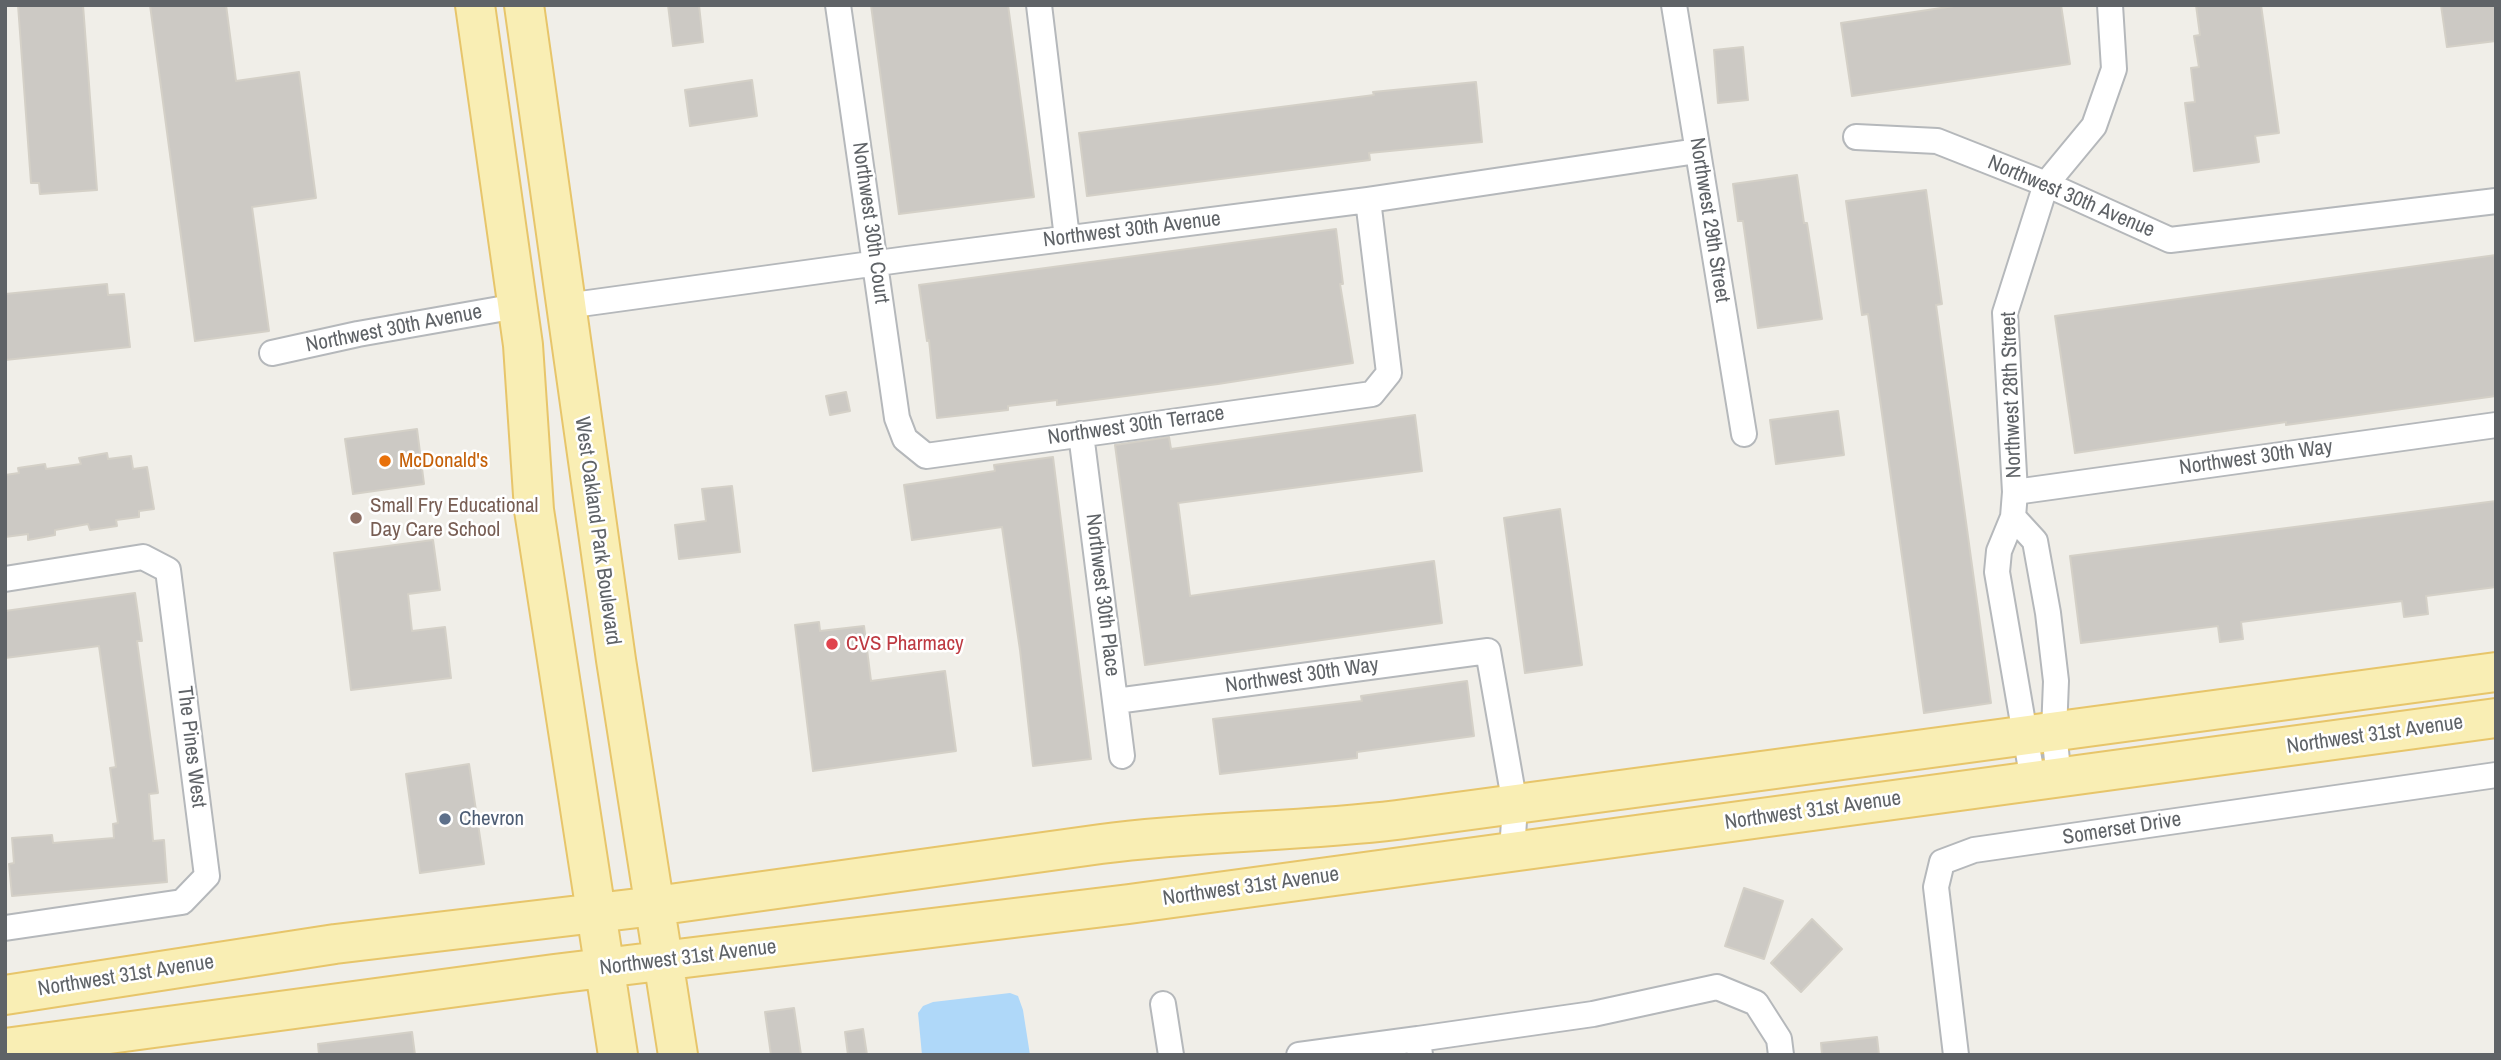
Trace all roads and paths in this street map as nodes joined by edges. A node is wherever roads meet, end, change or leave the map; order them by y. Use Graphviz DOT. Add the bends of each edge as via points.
graph roads {
  1 [pos="475,5"];
  2 [pos="524,5"];
  3 [pos="838,5"];
  4 [pos="1039,5"];
  5 [pos="1674,5"];
  6 [pos="2110,5"];
  7 [pos="1856,137"];
  8 [pos="1697,151"];
  9 [pos="2046,184"];
  10 [pos="1368,200"];
  11 [pos="2496,201"];
  12 [pos="1067,238"];
  13 [pos="510,260"];
  14 [pos="876,263"];
  15 [pos="517,306"];
  16 [pos="566,306"];
  17 [pos="272,353"];
  18 [pos="575,374"];
  19 [pos="2496,425"];
  20 [pos="1082,434"];
  21 [pos="1744,434"];
  22 [pos="905,439"];
  23 [pos="2015,492"];
  24 [pos="2013,517"];
  25 [pos="5,579"];
  26 [pos="2496,672"];
  27 [pos="1116,701"];
  28 [pos="2496,718"];
  29 [pos="2040,734"];
  30 [pos="1122,756"];
  31 [pos="2496,775"];
  32 [pos="2046,780"];
  33 [pos="1516,804"];
  34 [pos="1512,852"];
  35 [pos="655,906"];
  36 [pos="597,912"];
  37 [pos="5,928"];
  38 [pos="665,961"];
  39 [pos="604,968"];
  40 [pos="5,995"];
  41 [pos="1163,1003"];
  42 [pos="1419,1047"];
  43 [pos="5,1048"];
  44 [pos="618,1055"];
  45 [pos="678,1055"];
  46 [pos="1171,1055"];
  47 [pos="1299,1055"];
  48 [pos="1781,1055"];
  49 [pos="1956,1055"];
  1 -- 13 [label="main road"];
  2 -- 16 [label="main road, West Oakland Park Boulevard"];
  3 -- 14 [label="street, Northwest 30th Court"];
  4 -- 12 [label="street"];
  5 -- 8 [label="street, Northwest 29th Street"];
  6 -- 9 [label="street, Northwest 28th Street" via="2114,69 2098,115"];
  7 -- 9 [label="street, Northwest 30th Avenue" via="1937,141"];
  8 -- 10 [label="street, Northwest 30th Avenue"];
  8 -- 21 [label="street, Northwest 29th Street"];
  9 -- 11 [label="street, Northwest 30th Avenue" via="2170,240"];
  9 -- 23 [label="street, Northwest 28th Street" via="2005,313"];
  10 -- 12 [label="street, Northwest 30th Avenue"];
  10 -- 20 [label="street, Northwest 30th Terrace" via="1389,373 1372,394"];
  12 -- 14 [label="street, Northwest 30th Avenue"];
  13 -- 15 [label="main road"];
  13 -- 16 [label="main road"];
  14 -- 16 [label="street, Northwest 30th Avenue"];
  14 -- 22 [label="street, Northwest 30th Court" via="897,418"];
  15 -- 17 [label="street, Northwest 30th Avenue"];
  15 -- 18 [label="main road" via="543,329 559,360"];
  15 -- 36 [label="main road" via="534,510"];
  16 -- 18 [label="main road, West Oakland Park Boulevard"];
  18 -- 35 [label="main road, West Oakland Park Boulevard"];
  19 -- 23 [label="street, Northwest 30th Way"];
  20 -- 22 [label="street, Northwest 30th Terrace" via="926,456"];
  20 -- 27 [label="street, Northwest 30th Place"];
  23 -- 24 [label="street, Northwest 28th Street"];
  24 -- 29 [label="street, Northwest 28th Street" via="1999,551 1997,572"];
  24 -- 29 [label="street, Northwest 28th Street" via="2035,541 2054,648 2056,681"];
  25 -- 37 [label="street, The Pines West" via="143,557 168,570 207,876 182,902"];
  26 -- 29 [label="main road, Northwest 31st Avenue"];
  27 -- 30 [label="street, Northwest 30th Place"];
  27 -- 33 [label="street, Northwest 30th Way" via="1488,651"];
  28 -- 32 [label="main road, Northwest 31st Avenue"];
  29 -- 32 [label="street, Northwest 28th Street"];
  29 -- 33 [label="main road, Northwest 31st Avenue"];
  31 -- 49 [label="street, Somerset Drive" via="1974,850 1942,862 1936,887"];
  32 -- 34 [label="main road, Northwest 31st Avenue"];
  33 -- 34 [label="street"];
  33 -- 35 [label="main road, Northwest 31st Avenue" via="1345,826 1149,838"];
  34 -- 38 [label="main road, Northwest 31st Avenue"];
  35 -- 36 [label="main road, Northwest 31st Avenue"];
  35 -- 38 [label="main road, West Oakland Park Boulevard"];
  36 -- 39 [label="main road"];
  36 -- 40 [label="main road, Northwest 31st Avenue" via="322,946"];
  38 -- 39 [label="main road, Northwest 31st Avenue"];
  38 -- 45 [label="main road, West Oakland Park Boulevard"];
  39 -- 43 [label="main road, Northwest 31st Avenue"];
  39 -- 44 [label="main road"];
  41 -- 46 [label="street"];
  42 -- 47 [label="street"];
  42 -- 48 [label="street" via="1717,987 1756,1003 1779,1039"];
}
